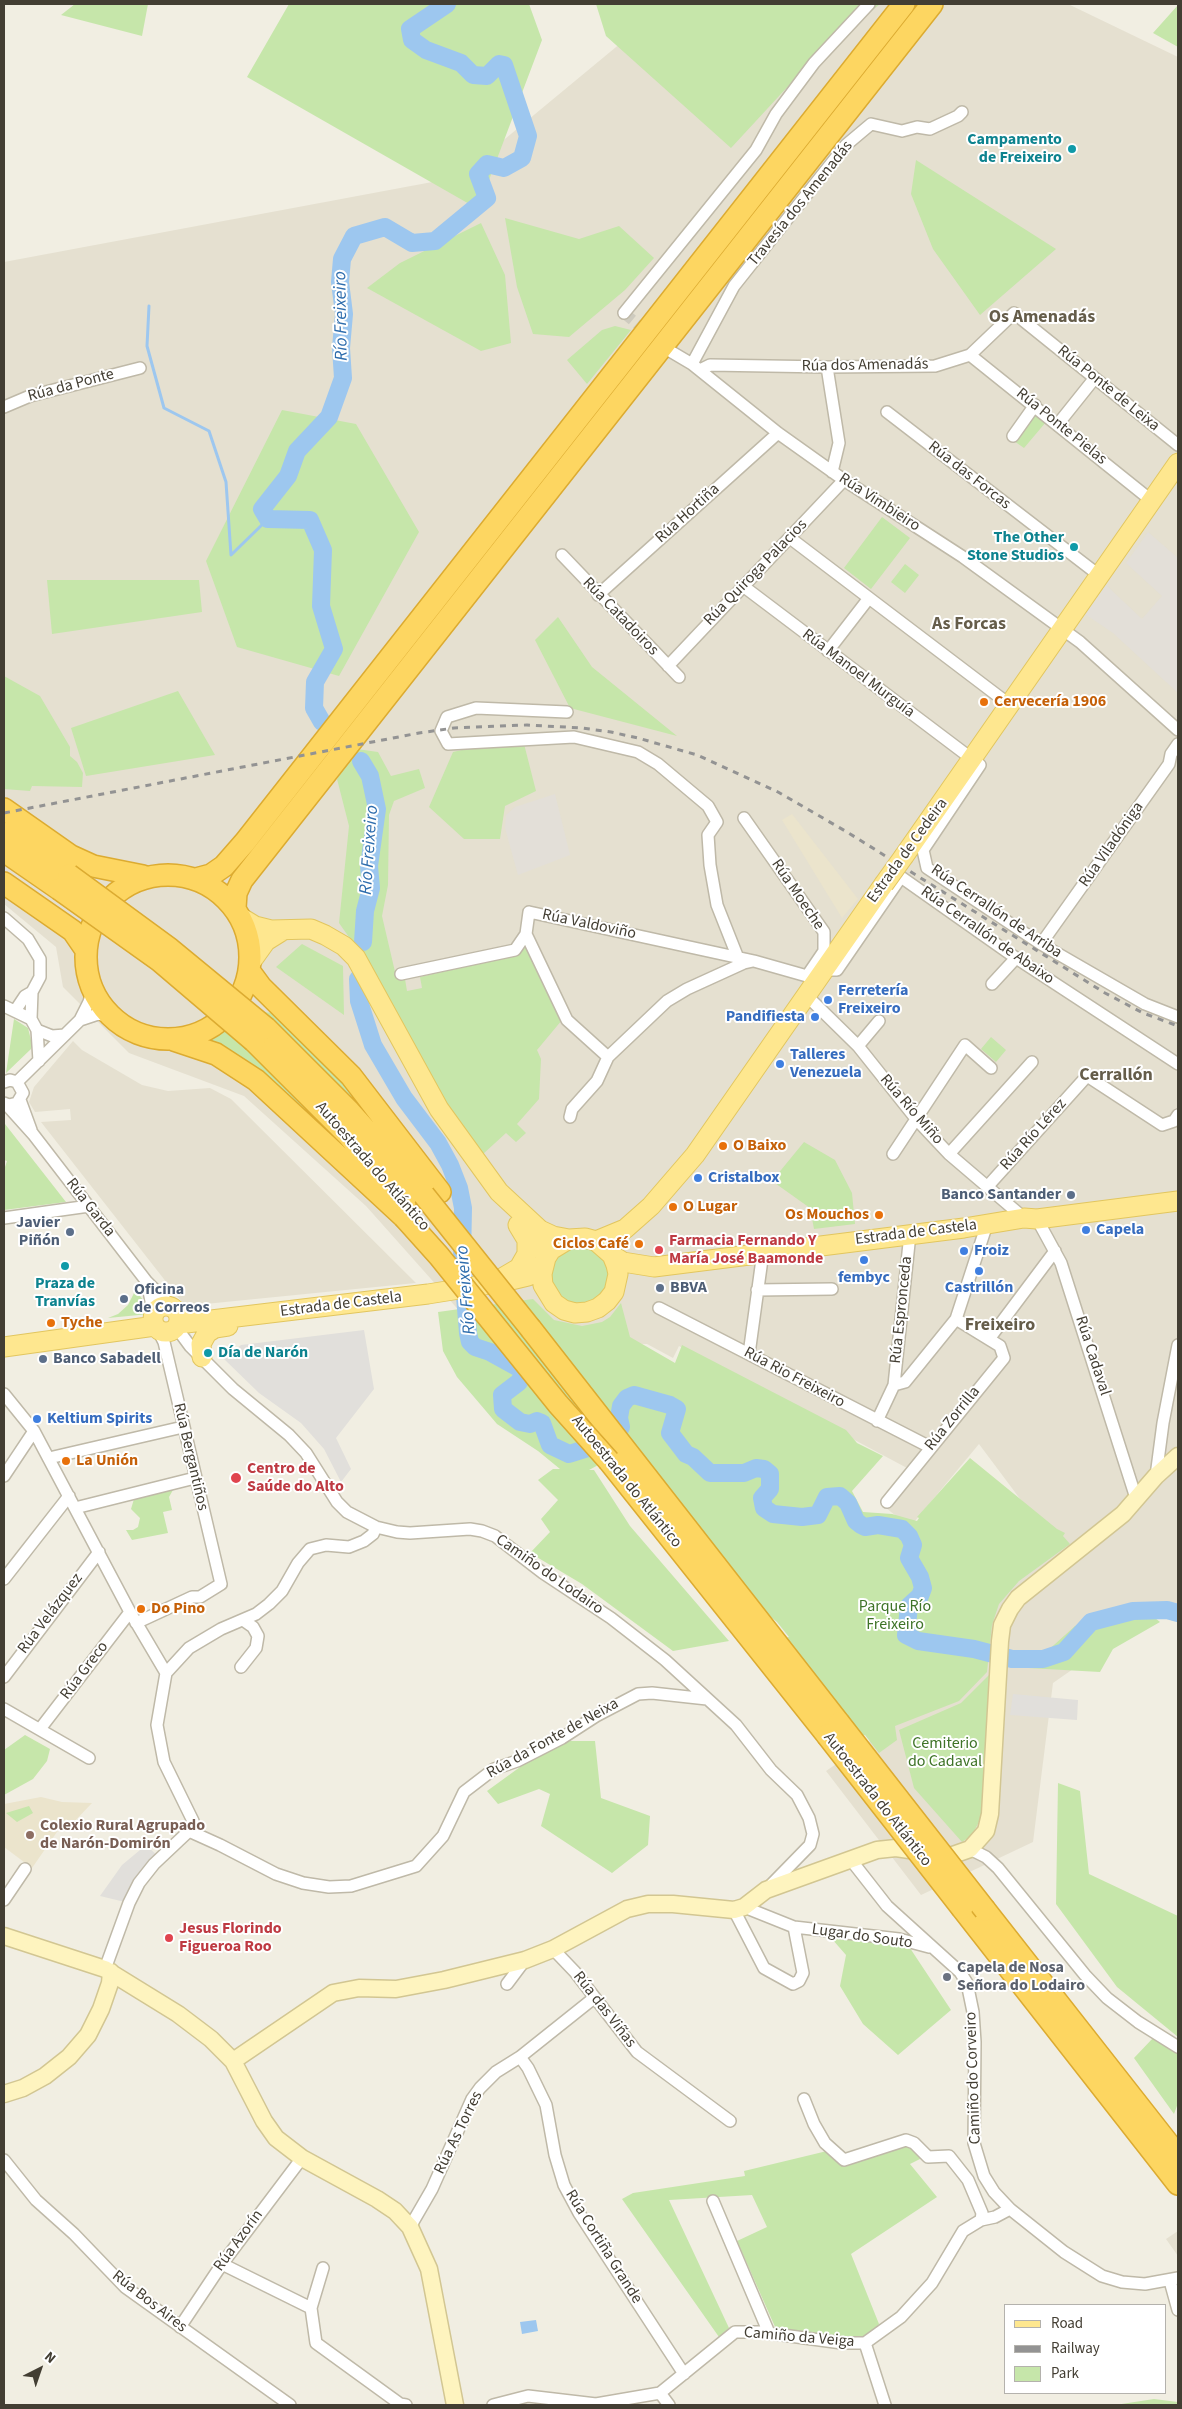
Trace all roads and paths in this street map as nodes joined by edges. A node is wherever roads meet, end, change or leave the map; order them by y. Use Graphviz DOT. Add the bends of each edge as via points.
graph roads {
  1 [pos="869,4"];
  2 [pos="898,4"];
  3 [pos="904,4"];
  4 [pos="932,4"];
  5 [pos="845,79"];
  6 [pos="962,112"];
  7 [pos="624,313"];
  8 [pos="1014,313"];
  9 [pos="670,351"];
  10 [pos="970,355"];
  11 [pos="696,367"];
  12 [pos="827,367"];
  13 [pos="140,368"];
  14 [pos="1094,379"];
  15 [pos="1035,405"];
  16 [pos="4,407"];
  17 [pos="887,412"];
  18 [pos="1058,424"];
  19 [pos="778,434"];
  20 [pos="1012,436"];
  21 [pos="1178,445"];
  22 [pos="1178,463"];
  23 [pos="832,472"];
  24 [pos="844,480"];
  25 [pos="1152,500"];
  26 [pos="790,538"];
  27 [pos="562,555"];
  28 [pos="1100,576"];
  29 [pos="743,586"];
  30 [pos="598,595"];
  31 [pos="870,598"];
  32 [pos="1063,630"];
  33 [pos="828,651"];
  34 [pos="668,666"];
  35 [pos="679,678"];
  36 [pos="1010,705"];
  37 [pos="567,712"];
  38 [pos="1178,730"];
  39 [pos="1178,744"];
  40 [pos="972,760"];
  41 [pos="4,809"];
  42 [pos="744,818"];
  43 [pos="4,826"];
  44 [pos="4,851"];
  45 [pos="143,876"];
  46 [pos="196,879"];
  47 [pos="64,882"];
  48 [pos="4,883"];
  49 [pos="239,913"];
  50 [pos="4,918"];
  51 [pos="282,931"];
  52 [pos="526,934"];
  53 [pos="1041,944"];
  54 [pos="86,950"];
  55 [pos="738,958"];
  56 [pos="1016,958"];
  57 [pos="754,961"];
  58 [pos="251,967"];
  59 [pos="401,974"];
  60 [pos="813,981"];
  61 [pos="992,984"];
  62 [pos="93,988"];
  63 [pos="32,992"];
  64 [pos="4,1006"];
  65 [pos="15,1011"];
  66 [pos="112,1017"];
  67 [pos="1178,1017"];
  68 [pos="31,1019"];
  69 [pos="80,1020"];
  70 [pos="879,1022"];
  71 [pos="38,1030"];
  72 [pos="65,1035"];
  73 [pos="52,1036"];
  74 [pos="173,1040"];
  75 [pos="858,1046"];
  76 [pos="608,1057"];
  77 [pos="39,1061"];
  78 [pos="1032,1062"];
  79 [pos="1178,1064"];
  80 [pos="991,1068"];
  81 [pos="4,1082"];
  82 [pos="17,1082"];
  83 [pos="20,1100"];
  84 [pos="5,1103"];
  85 [pos="1178,1115"];
  86 [pos="570,1117"];
  87 [pos="917,1120"];
  88 [pos="32,1134"];
  89 [pos="893,1154"];
  90 [pos="949,1154"];
  91 [pos="987,1187"];
  92 [pos="499,1192"];
  93 [pos="1178,1201"];
  94 [pos="420,1204"];
  95 [pos="89,1206"];
  96 [pos="518,1211"];
  97 [pos="4,1218"];
  98 [pos="1030,1219"];
  99 [pos="987,1224"];
  100 [pos="910,1234"];
  101 [pos="569,1239"];
  102 [pos="596,1241"];
  103 [pos="618,1251"];
  104 [pos="1055,1251"];
  105 [pos="763,1252"];
  106 [pos="545,1261"];
  107 [pos="647,1266"];
  108 [pos="147,1282"];
  109 [pos="496,1283"];
  110 [pos="832,1289"];
  111 [pos="756,1290"];
  112 [pos="614,1292"];
  113 [pos="547,1294"];
  114 [pos="659,1308"];
  115 [pos="249,1316"];
  116 [pos="956,1319"];
  117 [pos="166,1323"];
  118 [pos="989,1339"];
  119 [pos="1178,1345"];
  120 [pos="4,1347"];
  121 [pos="196,1351"];
  122 [pos="749,1354"];
  123 [pos="894,1385"];
  124 [pos="4,1394"];
  125 [pos="877,1421"];
  126 [pos="184,1427"];
  127 [pos="34,1432"];
  128 [pos="930,1447"];
  129 [pos="617,1455"];
  130 [pos="1178,1456"];
  131 [pos="49,1458"];
  132 [pos="4,1476"];
  133 [pos="1156,1476"];
  134 [pos="194,1478"];
  135 [pos="69,1496"];
  136 [pos="1136,1498"];
  137 [pos="887,1502"];
  138 [pos="75,1508"];
  139 [pos="376,1527"];
  140 [pos="99,1552"];
  141 [pos="4,1579"];
  142 [pos="130,1612"];
  143 [pos="243,1620"];
  144 [pos="136,1623"];
  145 [pos="242,1667"];
  146 [pos="166,1673"];
  147 [pos="4,1677"];
  148 [pos="707,1699"];
  149 [pos="4,1709"];
  150 [pos="40,1729"];
  151 [pos="833,1729"];
  152 [pos="89,1758"];
  153 [pos="189,1831"];
  154 [pos="970,1848"];
  155 [pos="851,1860"];
  156 [pos="24,1869"];
  157 [pos="766,1890"];
  158 [pos="4,1900"];
  159 [pos="739,1909"];
  160 [pos="991,1918"];
  161 [pos="794,1927"];
  162 [pos="4,1936"];
  163 [pos="931,1948"];
  164 [pos="553,1949"];
  165 [pos="525,1960"];
  166 [pos="108,1970"];
  167 [pos="507,1984"];
  168 [pos="594,1998"];
  169 [pos="1059,2031"];
  170 [pos="1178,2047"];
  171 [pos="520,2057"];
  172 [pos="233,2061"];
  173 [pos="4,2094"];
  174 [pos="804,2100"];
  175 [pos="730,2121"];
  176 [pos="1178,2144"];
  177 [pos="1178,2156"];
  178 [pos="302,2158"];
  179 [pos="4,2160"];
  180 [pos="1178,2184"];
  181 [pos="1178,2198"];
  182 [pos="713,2201"];
  183 [pos="1010,2208"];
  184 [pos="981,2220"];
  185 [pos="410,2227"];
  186 [pos="222,2264"];
  187 [pos="323,2268"];
  188 [pos="1174,2280"];
  189 [pos="311,2308"];
  190 [pos="1178,2310"];
  191 [pos="180,2327"];
  192 [pos="768,2333"];
  193 [pos="864,2343"];
  194 [pos="684,2374"];
  195 [pos="660,2393"];
  196 [pos="290,2405"];
  197 [pos="406,2405"];
  198 [pos="455,2405"];
  199 [pos="494,2405"];
  200 [pos="669,2405"];
  201 [pos="885,2405"];
  1 -- 7 [label="street" via="814,63 776,114 756,150"];
  2 -- 5 [label="highway"];
  3 -- 5 [label="highway"];
  4 -- 49 [label="highway" via="242,880 236,893"];
  5 -- 46 [label="highway" via="245,842 224,866"];
  6 -- 11 [label="street, Travesía dos Amenadás" via="930,128 917,126 902,131 871,124 846,146 734,286"];
  8 -- 10 [label="street, Rúa dos Amenadás"];
  8 -- 14 [label="street, Rúa Ponte de Leixa"];
  9 -- 11 [label="street, Rúa Vimbieiro"];
  10 -- 12 [label="street, Rúa dos Amenadás" via="935,366"];
  10 -- 15 [label="street, Rúa Ponte Pielas"];
  11 -- 12 [label="street, Rúa dos Amenadás" via="710,364"];
  11 -- 19 [label="street, Rúa Vimbieiro"];
  12 -- 23 [label="street" via="839,443"];
  13 -- 16 [label="street, Rúa da Ponte" via="30,396"];
  14 -- 18 [label="street"];
  14 -- 21 [label="street, Rúa Ponte de Leixa"];
  15 -- 18 [label="street, Rúa Ponte Pielas"];
  15 -- 20 [label="street"];
  17 -- 28 [label="street, Rúa das Forcas"];
  18 -- 25 [label="street, Rúa Ponte Pielas"];
  19 -- 23 [label="street, Rúa Vimbieiro"];
  19 -- 30 [label="street, Rúa Hortiña"];
  22 -- 25 [label="main road, Estrada de Cedeira"];
  23 -- 24 [label="street, Rúa Vimbieiro"];
  24 -- 26 [label="street, Rúa Quiroga Palacios"];
  24 -- 32 [label="street, Rúa Vimbieiro" via="963,557"];
  25 -- 28 [label="main road, Estrada de Cedeira"];
  26 -- 29 [label="street, Rúa Quiroga Palacios"];
  26 -- 31 [label="street"];
  27 -- 30 [label="street, Rúa Catadoiros"];
  28 -- 32 [label="main road, Estrada de Cedeira"];
  29 -- 33 [label="street, Rúa Manoel Murguía"];
  29 -- 34 [label="street, Rúa Quiroga Palacios"];
  30 -- 34 [label="street, Rúa Catadoiros"];
  31 -- 33 [label="street"];
  31 -- 36 [label="street"];
  32 -- 36 [label="main road, Estrada de Cedeira"];
  32 -- 38 [label="street, Rúa Vimbieiro"];
  33 -- 40 [label="street, Rúa Manoel Murguía"];
  34 -- 35 [label="street, Rúa Catadoiros"];
  36 -- 40 [label="main road, Estrada de Cedeira"];
  37 -- 55 [label="street" via="476,708 447,717 441,731 448,744 574,737 638,752 658,764 708,806 717,822 708,835 710,865 717,904"];
  39 -- 53 [label="street, Rúa Viladóniga" via="1169,764"];
  40 -- 53 [label="street, Rúa Cerrallón de Arriba" via="980,765 923,850 927,868"];
  40 -- 60 [label="main road, Estrada de Cedeira, bridge"];
  41 -- 45 [label="highway" via="71,856 93,866"];
  42 -- 60 [label="street, Rúa Moeche" via="824,932 824,951"];
  43 -- 47 [label="highway, Autoestrada do Atlántico"];
  44 -- 47 [label="highway, Autoestrada do Atlántico"];
  45 -- 46 [label="highway" via="160,873"];
  45 -- 54 [label="highway" via="128,884 104,907 92,926"];
  46 -- 49 [label="highway" via="212,886"];
  47 -- 94 [label="highway, Autoestrada do Atlántico, bridge" via="160,961 260,1034 348,1135"];
  48 -- 54 [label="highway" via="73,931"];
  49 -- 51 [label="main road" via="255,926"];
  49 -- 58 [label="highway" via="250,945"];
  50 -- 63 [label="street" via="28,939 40,959 40,977"];
  51 -- 58 [label="main road" via="266,940"];
  51 -- 92 [label="main road" via="310,929 344,946 356,958 440,1109"];
  52 -- 55 [label="street, Rúa Valdoviño" via="529,912"];
  52 -- 59 [label="street" via="515,950"];
  52 -- 76 [label="street, Rúa Valdoviño" via="567,1020"];
  53 -- 67 [label="street, Rúa Cerrallón de Arriba" via="1145,1004"];
  54 -- 62 [label="highway" via="86,970"];
  55 -- 57 [label="street, Rúa Valdoviño"];
  56 -- 60 [label="street, Rúa Cerrallón de Abaixo" via="901,877 837,970"];
  56 -- 61 [label="street"];
  56 -- 79 [label="street, Rúa Cerrallón de Abaixo"];
  57 -- 60 [label="street, Rúa Valdoviño"];
  57 -- 76 [label="street" via="667,1000"];
  58 -- 74 [label="highway" via="242,992 218,1022 205,1031"];
  58 -- 94 [label="highway" via="261,987 351,1076"];
  60 -- 75 [label="street, Rúa Río Miño"];
  60 -- 103 [label="main road, Estrada de Cedeira" via="695,1155"];
  62 -- 66 [label="highway"];
  62 -- 69 [label="street"];
  63 -- 65 [label="street" via="24,996"];
  63 -- 68 [label="street"];
  64 -- 65 [label="street"];
  65 -- 68 [label="street"];
  66 -- 69 [label="street" via="98,1014"];
  66 -- 74 [label="highway" via="142,1036"];
  68 -- 71 [label="street"];
  69 -- 72 [label="street"];
  70 -- 75 [label="street"];
  71 -- 73 [label="street"];
  71 -- 77 [label="street"];
  72 -- 73 [label="street"];
  72 -- 77 [label="street"];
  73 -- 77 [label="street"];
  74 -- 94 [label="highway" via="216,1054 256,1080"];
  75 -- 87 [label="street, Rúa Río Miño"];
  76 -- 86 [label="street" via="597,1081 572,1108"];
  77 -- 82 [label="street"];
  78 -- 90 [label="street"];
  80 -- 87 [label="street" via="964,1045"];
  81 -- 82 [label="street"];
  82 -- 83 [label="street, Rúa Garda" via="23,1093"];
  83 -- 84 [label="street" via="13,1104"];
  83 -- 88 [label="street, Rúa Garda"];
  84 -- 88 [label="street, Rúa Garda"];
  85 -- 91 [label="street, Rúa Río Lérez" via="1174,1121 1162,1126 1087,1076"];
  87 -- 89 [label="street"];
  87 -- 90 [label="street, Rúa Río Miño"];
  88 -- 95 [label="street, Rúa Garda"];
  90 -- 91 [label="street, Rúa Río Miño"];
  91 -- 98 [label="street, Rúa Río Miño"];
  92 -- 96 [label="main road"];
  92 -- 109 [label="main road" via="528,1247 519,1268"];
  93 -- 98 [label="main road, Estrada de Castela"];
  94 -- 129 [label="highway, Autoestrada do Atlántico, bridge"];
  94 -- 129 [label="highway, Autoestrada do Atlántico, bridge" via="531,1329"];
  95 -- 97 [label="street"];
  95 -- 108 [label="street, Rúa Garda"];
  96 -- 101 [label="main road" via="540,1230"];
  96 -- 106 [label="main road" via="542,1245"];
  98 -- 99 [label="main road, Estrada de Castela"];
  98 -- 104 [label="street, Rúa Cadaval"];
  99 -- 100 [label="main road, Estrada de Castela"];
  99 -- 116 [label="street"];
  100 -- 105 [label="main road, Estrada de Castela"];
  100 -- 123 [label="street, Rúa Espronceda"];
  101 -- 102 [label="main road"];
  101 -- 106 [label="main road" via="559,1243"];
  102 -- 103 [label="main road"];
  102 -- 103 [label="main road, Estrada de Cedeira"];
  103 -- 107 [label="main road"];
  103 -- 112 [label="main road"];
  104 -- 118 [label="street"];
  104 -- 136 [label="street, Rúa Cadaval"];
  105 -- 107 [label="main road, Estrada de Castela"];
  105 -- 111 [label="street"];
  106 -- 109 [label="main road" via="528,1276"];
  106 -- 113 [label="main road" via="542,1279"];
  107 -- 112 [label="main road"];
  108 -- 117 [label="street, Rúa Garda"];
  108 -- 117 [label="street, Rúa Garda"];
  109 -- 113 [label="main road" via="525,1285"];
  109 -- 115 [label="main road, Estrada de Castela"];
  110 -- 111 [label="street"];
  111 -- 122 [label="street"];
  112 -- 113 [label="main road" via="598,1308 581,1312 564,1310"];
  114 -- 122 [label="street, Rúa Rio Freixeiro"];
  115 -- 117 [label="main road, Estrada de Castela"];
  115 -- 121 [label="main road" via="242,1324 210,1330"];
  116 -- 118 [label="street"];
  116 -- 123 [label="street" via="906,1382"];
  117 -- 120 [label="main road, Estrada de Castela"];
  117 -- 121 [label="street, Camiño do Lodairo"];
  117 -- 126 [label="street, Rúa Bergantiños" via="164,1342"];
  118 -- 128 [label="street, Rúa Zorrilla" via="1000,1346 1004,1358"];
  119 -- 133 [label="street"];
  121 -- 139 [label="street, Camiño do Lodairo" via="250,1405 294,1440 347,1512"];
  122 -- 125 [label="street, Rúa Rio Freixeiro"];
  123 -- 125 [label="street"];
  124 -- 127 [label="street"];
  125 -- 128 [label="street, Rúa Rio Freixeiro"];
  126 -- 131 [label="street"];
  126 -- 134 [label="street, Rúa Bergantiños"];
  127 -- 131 [label="street"];
  127 -- 132 [label="street"];
  128 -- 137 [label="street, Rúa Zorrilla"];
  129 -- 151 [label="highway, Autoestrada do Atlántico"];
  130 -- 133 [label="street"];
  131 -- 135 [label="street"];
  133 -- 136 [label="street"];
  134 -- 138 [label="street"];
  134 -- 144 [label="street, Rúa Bergantiños" via="221,1584 200,1597 192,1597"];
  135 -- 138 [label="street"];
  135 -- 141 [label="street"];
  136 -- 154 [label="street" via="1123,1514 1018,1598 1002,1625 990,1814 986,1831"];
  138 -- 140 [label="street"];
  139 -- 143 [label="street" via="364,1541 349,1547 310,1549 282,1591 256,1614"];
  139 -- 148 [label="street, Camiño do Lodairo" via="410,1533 476,1530 495,1536 543,1573 611,1618 665,1660"];
  140 -- 142 [label="street"];
  140 -- 147 [label="street, Rúa Velázquez"];
  142 -- 144 [label="street"];
  142 -- 150 [label="street, Rúa Greco"];
  143 -- 145 [label="street" via="253,1627 258,1636 256,1648"];
  143 -- 146 [label="street" via="189,1648"];
  144 -- 146 [label="street"];
  146 -- 153 [label="street" via="157,1725 164,1762 194,1821"];
  148 -- 153 [label="street, Rúa da Fonte de Neixa" via="638,1694 562,1738 494,1769 464,1792 443,1836 416,1866 351,1886 312,1884 276,1874"];
  148 -- 157 [label="street, Camiño do Lodairo" via="736,1725 770,1770 797,1795 809,1818 813,1834 810,1845"];
  149 -- 150 [label="street"];
  150 -- 152 [label="street"];
  151 -- 160 [label="highway, Autoestrada do Atlántico, bridge"];
  151 -- 169 [label="highway, Autoestrada do Atlántico, bridge" via="962,1908"];
  153 -- 166 [label="street" via="139,1883 129,1903"];
  154 -- 155 [label="street" via="950,1856 896,1848 877,1850"];
  154 -- 170 [label="street" via="998,1868 1106,1998"];
  155 -- 157 [label="street"];
  155 -- 163 [label="street, Camiño do Corveiro" via="887,1906"];
  156 -- 158 [label="street"];
  157 -- 159 [label="street"];
  159 -- 161 [label="street, Lugar do Souto"];
  159 -- 161 [label="street, Lugar do Souto" via="764,1968 793,1984 799,1981 803,1972"];
  159 -- 164 [label="street" via="648,1904 627,1909"];
  160 -- 176 [label="highway"];
  160 -- 177 [label="highway, Autoestrada do Atlántico"];
  161 -- 163 [label="street, Lugar do Souto" via="899,1939"];
  162 -- 166 [label="street"];
  163 -- 183 [label="street, Camiño do Corveiro" via="960,1972 970,1993 975,2042 974,2143 984,2176"];
  164 -- 165 [label="street"];
  164 -- 168 [label="street, Rúa das Viñas"];
  165 -- 167 [label="street"];
  165 -- 172 [label="street" via="406,1987 359,1988 333,1993"];
  166 -- 172 [label="street" via="178,2014"];
  166 -- 173 [label="street" via="110,1983 88,2035 69,2057 44,2076"];
  168 -- 171 [label="street, Rúa As Torres"];
  168 -- 175 [label="street, Rúa das Viñas" via="637,2052"];
  169 -- 180 [label="highway, Autoestrada do Atlántico"];
  169 -- 181 [label="highway"];
  171 -- 185 [label="street, Rúa As Torres" via="496,2072 472,2099 432,2189"];
  171 -- 194 [label="street, Rúa Cortiña Grande" via="546,2105 555,2156 564,2184 579,2213"];
  172 -- 178 [label="street" via="264,2122 276,2138"];
  174 -- 184 [label="street" via="825,2143 844,2160 906,2140 914,2143 928,2157 949,2156 968,2180 982,2213"];
  178 -- 185 [label="street" via="377,2199"];
  178 -- 186 [label="street, Rúa Azorín"];
  179 -- 191 [label="street, Rúa Bos Aires" via="36,2200 118,2281"];
  182 -- 192 [label="street"];
  183 -- 184 [label="street, Camiño da Veiga" via="995,2217"];
  183 -- 188 [label="street, Camiño do Corveiro" via="1064,2252 1102,2276 1145,2284"];
  184 -- 193 [label="street, Camiño da Veiga" via="963,2231 932,2283 901,2316"];
  185 -- 198 [label="street" via="429,2269"];
  186 -- 189 [label="street"];
  186 -- 191 [label="street, Rúa Azorín"];
  187 -- 189 [label="street"];
  188 -- 190 [label="street, Camiño do Corveiro"];
  189 -- 197 [label="street" via="316,2343 400,2404"];
  191 -- 196 [label="street, Rúa Bos Aires"];
  192 -- 193 [label="street, Camiño da Veiga"];
  192 -- 194 [label="street, Camiño da Veiga" via="735,2332"];
  193 -- 201 [label="street"];
  194 -- 195 [label="street, Camiño da Veiga"];
  195 -- 199 [label="street, Camiño da Veiga" via="596,2404 528,2396"];
  195 -- 200 [label="street"];
}
